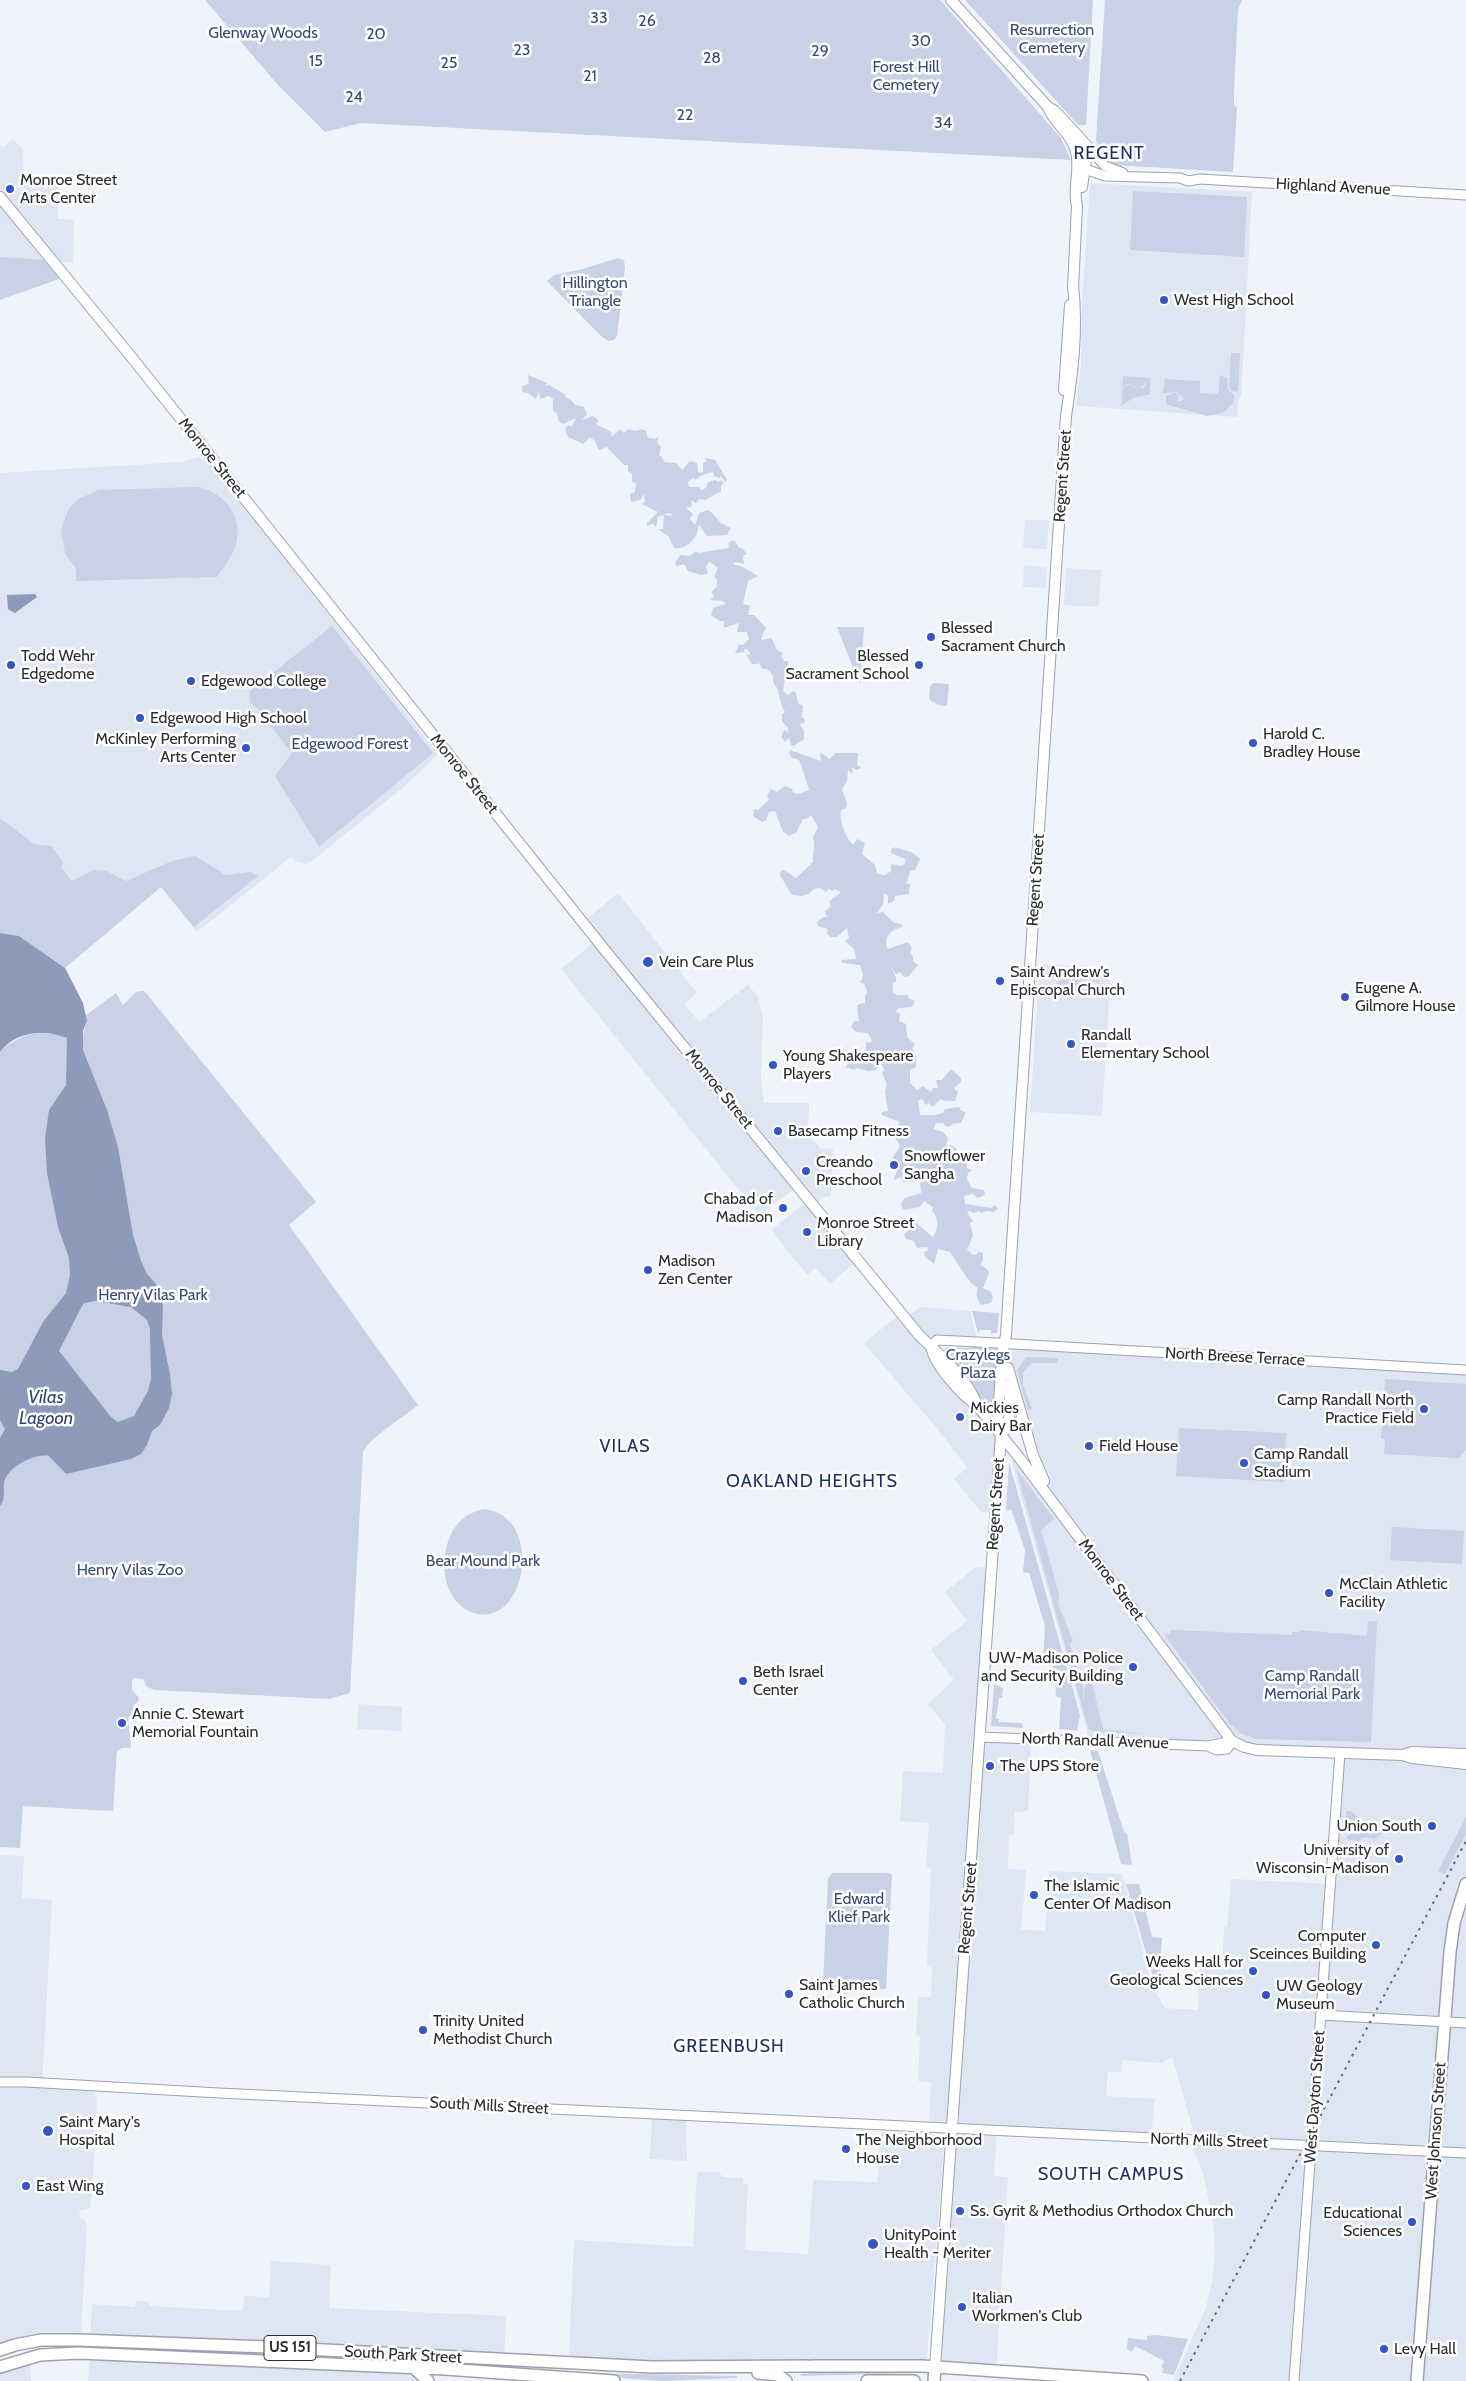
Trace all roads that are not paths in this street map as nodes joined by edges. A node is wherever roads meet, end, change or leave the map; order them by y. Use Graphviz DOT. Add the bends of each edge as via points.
graph roads {
  1 [pos="951,0"];
  2 [pos="1048,107"];
  3 [pos="1088,147"];
  4 [pos="1078,160"];
  5 [pos="1085,169"];
  6 [pos="1135,176"];
  7 [pos="1466,195"];
  8 [pos="0,197"];
  9 [pos="1078,206"];
  10 [pos="1005,1344"];
  11 [pos="931,1347"];
  12 [pos="1008,1368"];
  13 [pos="1466,1370"];
  14 [pos="1001,1376"];
  15 [pos="1010,1408"];
  16 [pos="1001,1435"];
  17 [pos="1021,1460"];
  18 [pos="1061,1512"];
  19 [pos="980,1736"];
  20 [pos="1232,1741"];
  21 [pos="1340,1753"];
  22 [pos="1465,1762"];
  23 [pos="1466,1884"];
  24 [pos="1321,2015"];
  25 [pos="1444,2022"];
  26 [pos="1466,2023"];
  27 [pos="0,2076"];
  28 [pos="0,2082"];
  29 [pos="26,2082"];
  30 [pos="952,2129"];
  31 [pos="1312,2145"];
  32 [pos="1434,2152"];
  33 [pos="1466,2153"];
  34 [pos="0,2350"];
  35 [pos="446,2357"];
  36 [pos="0,2367"];
  37 [pos="935,2367"];
  38 [pos="414,2368"];
  39 [pos="722,2368"];
  40 [pos="810,2369"];
  41 [pos="500,2373"];
  42 [pos="452,2375"];
  43 [pos="428,2381"];
  44 [pos="482,2381"];
  45 [pos="614,2381"];
  46 [pos="788,2381"];
  47 [pos="867,2381"];
  48 [pos="914,2381"];
  49 [pos="934,2381"];
  50 [pos="1142,2381"];
  51 [pos="1294,2381"];
  52 [pos="1417,2381"];
  1 -- 2 [label="main road"];
  2 -- 3 [label="main road"];
  2 -- 4 [label="main road" via="1072,140"];
  3 -- 5 [label="main road, Regent Street"];
  3 -- 6 [label="street, Highland Avenue" via="1109,169"];
  4 -- 5 [label="street"];
  4 -- 9 [label="main road, Regent Street" via="1075,198"];
  5 -- 6 [label="street, Highland Avenue" via="1105,176"];
  5 -- 9 [label="main road, Regent Street"];
  6 -- 7 [label="street, Highland Avenue" via="1189,176"];
  8 -- 11 [label="main road, Monroe Street" via="654,1010"];
  9 -- 10 [label="main road, Regent Street"];
  10 -- 11 [label="street, North Breese Terrace" via="937,1340"];
  10 -- 12 [label="main road, Regent Street"];
  10 -- 13 [label="street, North Breese Terrace"];
  10 -- 14 [label="main road, Regent Street"];
  11 -- 16 [label="main road, Monroe Street" via="952,1367"];
  12 -- 15 [label="main road, Regent Street"];
  12 -- 18 [label="main road" via="1039,1473 1054,1494"];
  14 -- 15 [label="main road" via="1005,1400"];
  14 -- 16 [label="main road, Regent Street" via="998,1418"];
  15 -- 16 [label="main road, Regent Street" via="1008,1428"];
  15 -- 17 [label="main road" via="1023,1434 1025,1449"];
  16 -- 17 [label="main road, Monroe Street"];
  16 -- 19 [label="main road, Regent Street"];
  17 -- 18 [label="main road, Monroe Street"];
  18 -- 20 [label="main road, Monroe Street"];
  19 -- 20 [label="street, North Randall Avenue" via="1210,1746"];
  19 -- 30 [label="main road, Regent Street"];
  20 -- 21 [label="main road, Monroe Street" via="1250,1749"];
  21 -- 22 [label="main road" via="1403,1755"];
  21 -- 24 [label="street, West Dayton Street"];
  23 -- 25 [label="main road, West Johnson Street" via="1452,1940"];
  24 -- 25 [label="street"];
  24 -- 31 [label="street, West Dayton Street"];
  25 -- 26 [label="street"];
  25 -- 32 [label="main road, West Johnson Street"];
  27 -- 29 [label="street, South Mills Street"];
  28 -- 29 [label="street, South Mills Street"];
  29 -- 30 [label="street, South Mills Street"];
  30 -- 31 [label="street, North Mills Street"];
  30 -- 37 [label="main road, Regent Street"];
  31 -- 32 [label="street, North Mills Street"];
  31 -- 51 [label="street, West Dayton Street"];
  32 -- 33 [label="street, North Mills Street"];
  32 -- 52 [label="main road, West Johnson Street"];
  34 -- 35 [label="main road, South Park Street / US 151" via="14,2344 41,2340 78,2340"];
  35 -- 39 [label="main road, South Park Street"];
  35 -- 42 [label="main road"];
  36 -- 38 [label="main road, South Park Street / US 151" via="40,2355 79,2353"];
  37 -- 40 [label="main road" via="837,2366"];
  37 -- 49 [label="main road, Regent Street"];
  37 -- 50 [label="main road"];
  38 -- 42 [label="main road, South Park Street"];
  38 -- 43 [label="main road"];
  39 -- 40 [label="main road, South Park Street"];
  39 -- 46 [label="main road" via="739,2373 778,2375"];
  40 -- 46 [label="main road" via="792,2374"];
  41 -- 42 [label="main road, South Park Street"];
  41 -- 44 [label="main road"];
  41 -- 45 [label="main road, South Park Street"];
  47 -- 48 [label="main road"];
}
